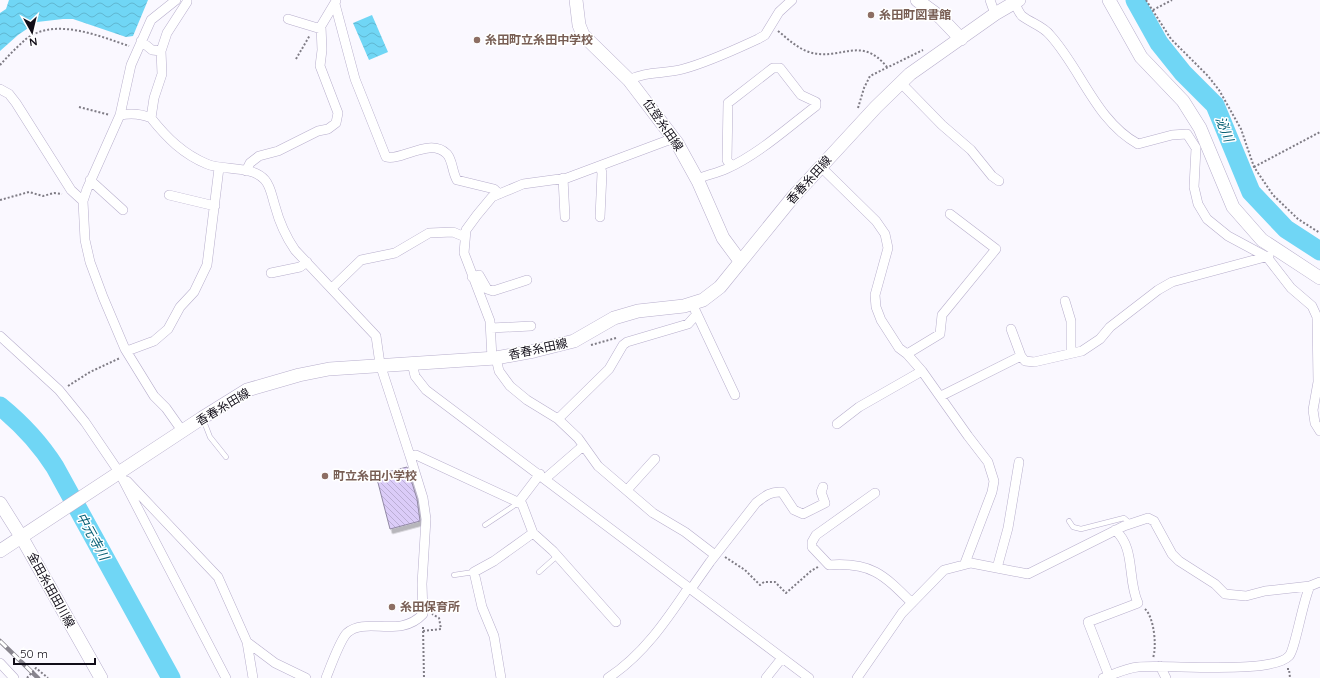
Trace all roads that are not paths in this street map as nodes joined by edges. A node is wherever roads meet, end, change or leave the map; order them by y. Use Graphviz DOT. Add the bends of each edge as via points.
graph roads {
  1 [pos="176,0"];
  2 [pos="187,0"];
  3 [pos="576,0"];
  4 [pos="792,0"];
  5 [pos="917,0"];
  6 [pos="990,0"];
  7 [pos="1109,0"];
  8 [pos="1017,1"];
  9 [pos="336,2"];
  10 [pos="995,14"];
  11 [pos="288,19"];
  12 [pos="318,28"];
  13 [pos="961,38"];
  14 [pos="141,41"];
  15 [pos="161,51"];
  16 [pos="629,80"];
  17 [pos="901,83"];
  18 [pos="0,89"];
  19 [pos="120,116"];
  20 [pos="151,118"];
  21 [pos="1201,131"];
  22 [pos="1188,134"];
  23 [pos="675,140"];
  24 [pos="600,166"];
  25 [pos="731,166"];
  26 [pos="821,166"];
  27 [pos="219,168"];
  28 [pos="246,171"];
  29 [pos="564,178"];
  30 [pos="697,179"];
  31 [pos="90,180"];
  32 [pos="999,181"];
  33 [pos="499,194"];
  34 [pos="169,195"];
  35 [pos="82,199"];
  36 [pos="215,206"];
  37 [pos="123,210"];
  38 [pos="950,214"];
  39 [pos="565,217"];
  40 [pos="600,217"];
  41 [pos="465,237"];
  42 [pos="1272,254"];
  43 [pos="740,261"];
  44 [pos="307,262"];
  45 [pos="271,273"];
  46 [pos="472,277"];
  47 [pos="1320,278"];
  48 [pos="526,280"];
  49 [pos="332,288"];
  50 [pos="1065,301"];
  51 [pos="694,308"];
  52 [pos="532,326"];
  53 [pos="491,328"];
  54 [pos="1011,329"];
  55 [pos="0,336"];
  56 [pos="128,352"];
  57 [pos="1071,353"];
  58 [pos="907,354"];
  59 [pos="1021,356"];
  60 [pos="494,358"];
  61 [pos="412,363"];
  62 [pos="380,364"];
  63 [pos="922,370"];
  64 [pos="735,394"];
  65 [pos="941,396"];
  66 [pos="202,418"];
  67 [pos="558,419"];
  68 [pos="837,424"];
  69 [pos="1320,431"];
  70 [pos="183,432"];
  71 [pos="583,446"];
  72 [pos="410,456"];
  73 [pos="226,457"];
  74 [pos="655,459"];
  75 [pos="1019,462"];
  76 [pos="114,476"];
  77 [pos="543,476"];
  78 [pos="822,487"];
  79 [pos="626,490"];
  80 [pos="875,493"];
  81 [pos="518,503"];
  82 [pos="0,504"];
  83 [pos="1069,521"];
  84 [pos="485,524"];
  85 [pos="1131,524"];
  86 [pos="1115,530"];
  87 [pos="533,532"];
  88 [pos="22,538"];
  89 [pos="0,551"];
  90 [pos="716,555"];
  91 [pos="557,556"];
  92 [pos="965,563"];
  93 [pos="997,568"];
  94 [pos="474,572"];
  95 [pos="539,572"];
  96 [pos="454,575"];
  97 [pos="1320,582"];
  98 [pos="1310,586"];
  99 [pos="690,588"];
  100 [pos="912,603"];
  101 [pos="616,622"];
  102 [pos="247,642"];
  103 [pos="782,658"];
  104 [pos="0,663"];
  105 [pos="1160,666"];
  106 [pos="1106,677"];
  107 [pos="14,678"];
  108 [pos="101,678"];
  109 [pos="226,678"];
  110 [pos="253,678"];
  111 [pos="306,678"];
  112 [pos="326,678"];
  113 [pos="501,678"];
  114 [pos="608,678"];
  115 [pos="766,678"];
  116 [pos="809,678"];
  117 [pos="857,678"];
  118 [pos="1166,678"];
  1 -- 14 [label="street" via="151,20"];
  2 -- 15 [label="street" via="167,33"];
  3 -- 16 [label="main road, 位登糸田線" via="578,25 583,35"];
  4 -- 16 [label="street" via="779,12 765,35 758,39 697,66 640,74"];
  5 -- 13 [label="main road" via="940,17"];
  6 -- 10 [label="street"];
  7 -- 21 [label="main road" via="1141,57 1183,101"];
  8 -- 10 [label="main road, 香春糸田線"];
  8 -- 22 [label="street" via="1021,15 1047,31 1062,47 1101,110 1131,140 1138,144 1172,135"];
  9 -- 12 [label="street"];
  9 -- 33 [label="street" via="355,79 386,157 391,159 412,151 436,150 446,153 457,180 494,189"];
  10 -- 13 [label="main road, 香春糸田線"];
  11 -- 12 [label="street"];
  12 -- 28 [label="street" via="322,50 320,66 338,113 336,123 278,151 260,156 250,163"];
  13 -- 17 [label="main road, 香春糸田線"];
  14 -- 15 [label="street" via="152,50"];
  14 -- 19 [label="street" via="131,65"];
  15 -- 20 [label="street" via="162,74"];
  16 -- 23 [label="main road, 位登糸田線"];
  17 -- 26 [label="main road, 香春糸田線"];
  17 -- 32 [label="street" via="971,150"];
  18 -- 35 [label="street" via="9,94 16,103 71,190"];
  19 -- 20 [label="street" via="132,113"];
  19 -- 31 [label="street"];
  20 -- 27 [label="street" via="181,150"];
  21 -- 22 [label="street"];
  21 -- 42 [label="main road" via="1233,207"];
  22 -- 42 [label="street" via="1196,148 1194,187 1198,204 1207,219 1228,236"];
  23 -- 24 [label="street" via="666,141"];
  23 -- 30 [label="main road, 位登糸田線"];
  24 -- 29 [label="street"];
  24 -- 40 [label="street"];
  25 -- 25 [label="street" via="816,106 816,102 802,94 780,68 774,68 728,103 727,160"];
  25 -- 30 [label="street"];
  26 -- 43 [label="main road, 香春糸田線"];
  26 -- 58 [label="street" via="876,221 885,234 888,248 875,295 876,307 881,320"];
  27 -- 28 [label="street"];
  27 -- 36 [label="street"];
  28 -- 44 [label="street" via="265,180 271,190 288,240"];
  29 -- 33 [label="street" via="524,184"];
  29 -- 39 [label="street"];
  30 -- 43 [label="main road, 位登糸田線" via="723,238"];
  31 -- 35 [label="street"];
  31 -- 37 [label="street"];
  33 -- 41 [label="street" via="492,197 477,215 466,230"];
  34 -- 36 [label="street"];
  35 -- 56 [label="street" via="85,240 90,262"];
  36 -- 56 [label="street" via="207,265 194,292 180,308 168,329 154,341"];
  38 -- 58 [label="street" via="996,249 942,314 940,334"];
  41 -- 46 [label="street" via="464,253"];
  41 -- 49 [label="street" via="454,232 429,233 395,253 361,260"];
  42 -- 47 [label="main road"];
  42 -- 57 [label="street" via="1172,282 1110,327 1100,339 1082,351"];
  42 -- 69 [label="street" via="1291,288 1312,306 1316,317 1318,382 1313,410 1315,423"];
  43 -- 51 [label="main road, 香春糸田線" via="720,287"];
  44 -- 45 [label="street"];
  44 -- 49 [label="street"];
  46 -- 48 [label="street" via="479,275 487,289 493,291"];
  46 -- 53 [label="street"];
  49 -- 62 [label="street" via="376,336"];
  50 -- 57 [label="street" via="1071,321"];
  51 -- 60 [label="main road, 香春糸田線" via="638,311 614,318 574,341"];
  51 -- 64 [label="street"];
  51 -- 67 [label="street" via="688,324 623,345 609,369"];
  52 -- 53 [label="street"];
  53 -- 60 [label="street"];
  54 -- 59 [label="street"];
  55 -- 76 [label="street" via="59,390 85,422"];
  56 -- 70 [label="street" via="154,396"];
  57 -- 59 [label="street" via="1034,362 1026,361"];
  58 -- 63 [label="street"];
  59 -- 65 [label="street"];
  60 -- 61 [label="main road, 香春糸田線"];
  60 -- 67 [label="street" via="499,371 510,386"];
  61 -- 62 [label="main road, 香春糸田線"];
  61 -- 77 [label="street" via="415,376 426,390"];
  62 -- 66 [label="main road, 香春糸田線" via="329,369 247,390"];
  62 -- 72 [label="street"];
  63 -- 65 [label="street"];
  63 -- 68 [label="street" via="860,407"];
  65 -- 92 [label="street" via="988,462 994,481"];
  66 -- 70 [label="main road, 香春糸田線"];
  66 -- 73 [label="lane" via="210,437"];
  67 -- 71 [label="street"];
  70 -- 76 [label="main road, 香春糸田線"];
  71 -- 77 [label="street"];
  71 -- 79 [label="street" via="598,466"];
  72 -- 81 [label="street" via="416,455"];
  72 -- 112 [label="street" via="423,498 426,519 421,616 407,626 354,629 342,641"];
  74 -- 79 [label="street"];
  75 -- 93 [label="street" via="1008,528"];
  76 -- 88 [label="main road, 香春糸田線"];
  76 -- 102 [label="street" via="218,577"];
  76 -- 109 [label="street"];
  77 -- 81 [label="street"];
  77 -- 99 [label="street"];
  78 -- 90 [label="street" via="825,503 804,514 794,510 782,492 774,491 764,496"];
  79 -- 90 [label="street" via="653,513"];
  80 -- 100 [label="street" via="816,535 812,547 829,565 850,563 876,571"];
  81 -- 84 [label="lane"];
  81 -- 87 [label="street" via="522,504"];
  82 -- 88 [label="main road, 金田糸田田川線"];
  83 -- 85 [label="lane" via="1073,527 1081,529 1124,518"];
  85 -- 86 [label="street"];
  85 -- 98 [label="street" via="1148,518 1154,521 1172,554 1225,594 1246,596 1265,591"];
  86 -- 93 [label="street" via="1028,574"];
  86 -- 106 [label="street" via="1121,535 1128,550 1132,588 1138,603 1088,622"];
  87 -- 91 [label="street"];
  87 -- 94 [label="street" via="494,561"];
  88 -- 89 [label="main road, 香春糸田線"];
  88 -- 108 [label="main road, 金田糸田田川線"];
  90 -- 99 [label="street"];
  91 -- 95 [label="lane"];
  91 -- 101 [label="street"];
  92 -- 93 [label="street"];
  92 -- 100 [label="street" via="944,570"];
  94 -- 96 [label="lane"];
  94 -- 113 [label="street" via="482,607 494,636"];
  97 -- 98 [label="street"];
  98 -- 105 [label="street" via="1290,655 1281,663 1248,666"];
  99 -- 103 [label="street"];
  99 -- 114 [label="street" via="656,636"];
  100 -- 117 [label="street" via="902,612"];
  102 -- 110 [label="street"];
  102 -- 111 [label="street" via="275,663"];
  103 -- 115 [label="street"];
  103 -- 116 [label="street"];
  104 -- 107 [label="street"];
  105 -- 106 [label="street" via="1136,667"];
  105 -- 118 [label="street"];
}
